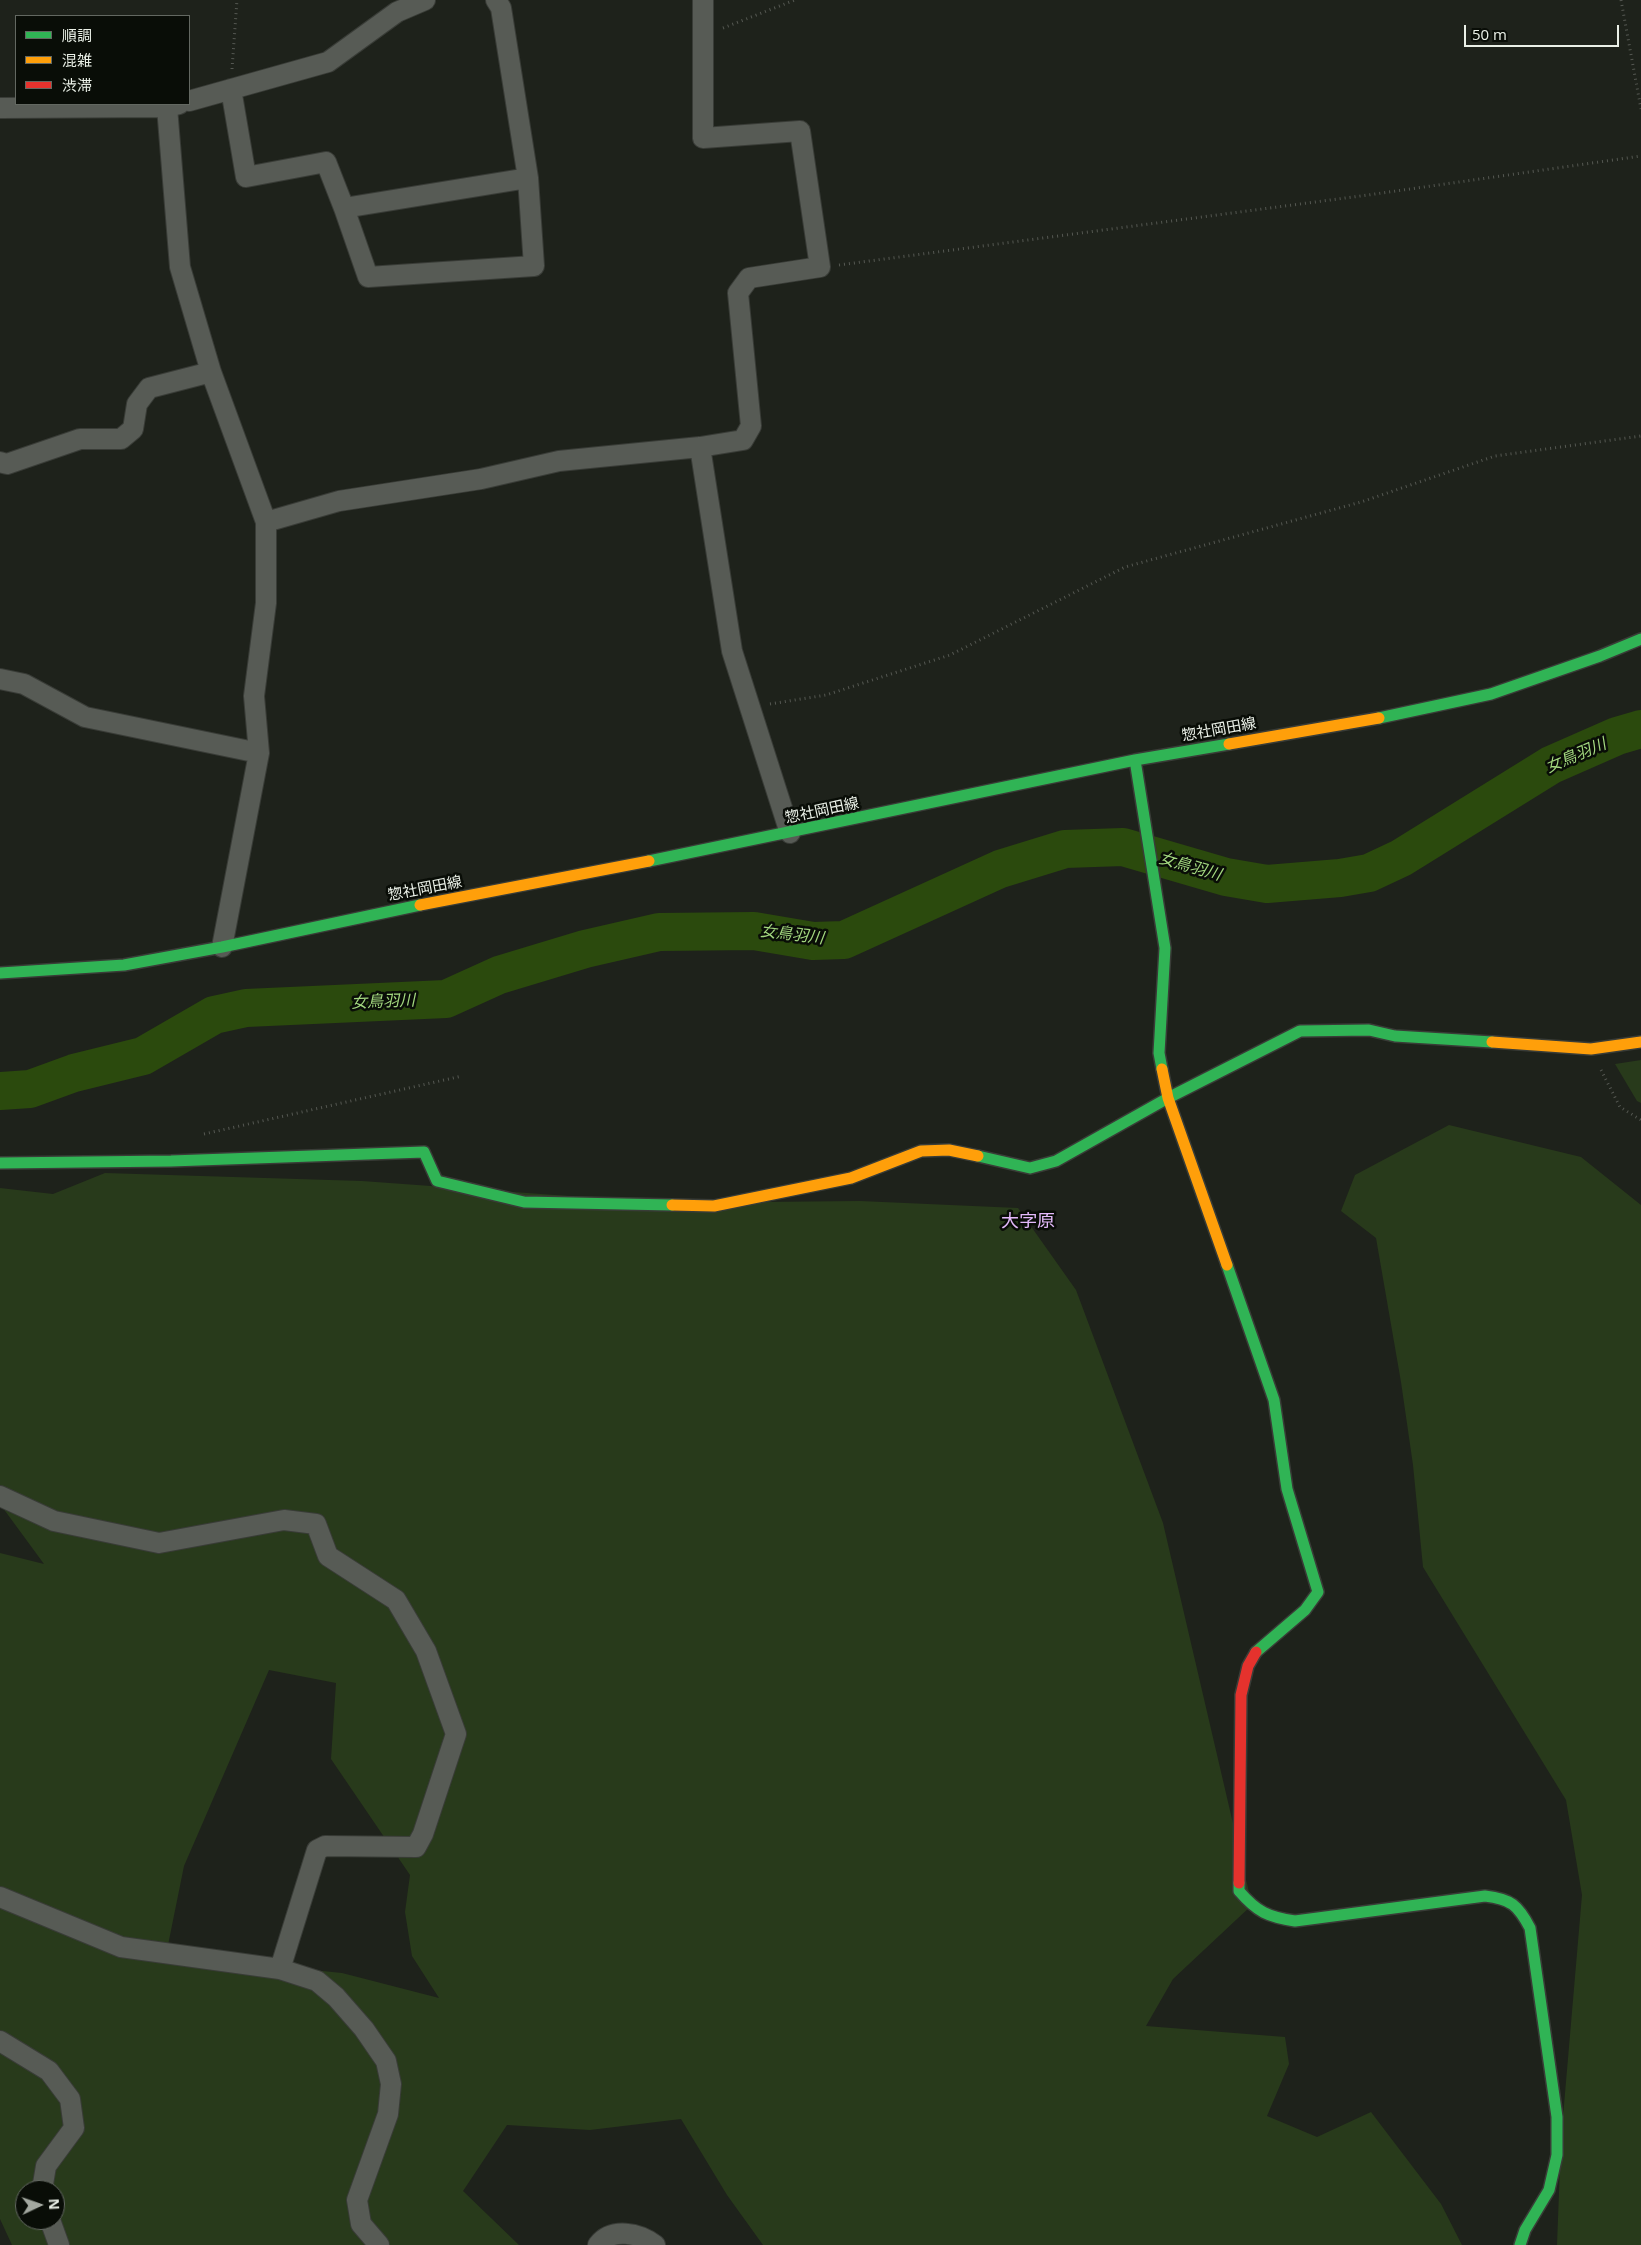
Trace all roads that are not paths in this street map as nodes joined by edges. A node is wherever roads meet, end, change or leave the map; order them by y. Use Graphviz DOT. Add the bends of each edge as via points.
graph roads {
  1 [pos="425,0"];
  2 [pos="496,0"];
  3 [pos="703,0"];
  4 [pos="231,89"];
  5 [pos="190,101"];
  6 [pos="173,106"];
  7 [pos="0,108"];
  8 [pos="528,178"];
  9 [pos="344,208"];
  10 [pos="211,372"];
  11 [pos="700,447"];
  12 [pos="0,462"];
  13 [pos="266,522"];
  14 [pos="1641,640"];
  15 [pos="0,679"];
  16 [pos="259,754"];
  17 [pos="1135,760"];
  18 [pos="790,833"];
  19 [pos="222,947"];
  20 [pos="0,972"];
  21 [pos="1641,1042"];
  22 [pos="1168,1098"];
  23 [pos="0,1163"];
  24 [pos="0,1496"];
  25 [pos="0,1897"];
  26 [pos="280,1970"];
  27 [pos="0,2041"];
  28 [pos="44,2180"];
  29 [pos="54,2230"];
  30 [pos="59,2245"];
  31 [pos="379,2245"];
  32 [pos="598,2245"];
  33 [pos="656,2245"];
  34 [pos="1520,2245"];
  1 -- 4 [label="street" via="396,12 328,62"];
  2 -- 8 [label="street" via="501,8"];
  3 -- 11 [label="street" via="703,138 800,131 820,268 749,278 738,293 751,426 743,440"];
  4 -- 5 [label="street"];
  4 -- 9 [label="street" via="246,177 326,162"];
  6 -- 7 [label="street"];
  6 -- 10 [label="street" via="180,267"];
  8 -- 9 [label="street"];
  8 -- 9 [label="street" via="534,266 368,277"];
  10 -- 12 [label="street" via="149,388 137,404 133,428 121,439 80,439 7,464"];
  10 -- 13 [label="street"];
  11 -- 13 [label="street" via="559,461 481,479 339,501"];
  11 -- 18 [label="street" via="732,651"];
  13 -- 16 [label="street" via="266,603 254,696"];
  14 -- 17 [label="street, 惣社岡田線" via="1492,694 1407,713"];
  15 -- 16 [label="street" via="24,684 85,717"];
  16 -- 19 [label="street"];
  17 -- 18 [label="street, 惣社岡田線"];
  17 -- 22 [label="street" via="1165,948 1159,1053"];
  18 -- 19 [label="street, 惣社岡田線"];
  19 -- 20 [label="street, 惣社岡田線" via="124,965"];
  21 -- 22 [label="street" via="1591,1049 1405,1037 1369,1030 1300,1031"];
  22 -- 23 [label="street" via="1056,1161 1030,1168 949,1150 921,1151 851,1178 714,1206 524,1202 437,1182 424,1152 171,1162"];
  22 -- 34 [label="street" via="1274,1400 1287,1489 1318,1592 1305,1610 1258,1649 1248,1666 1240,1695 1240,1891 1256,1911 1272,1918 1295,1921 1485,1896 1504,1897 1519,1906 1530,1928 1557,2117 1557,2155 1549,2190 1525,2230"];
  24 -- 26 [label="street" via="54,1521 159,1544 284,1520 316,1524 328,1556 396,1600 426,1652 456,1734 416,1847 325,1846 317,1850"];
  25 -- 26 [label="street" via="121,1947"];
  26 -- 31 [label="street" via="317,1982 336,1997 386,2061 391,2084 388,2114 357,2200 361,2224"];
  27 -- 28 [label="street" via="49,2071 70,2100 74,2128 46,2166"];
  29 -- 30 [label="street"];
  32 -- 33 [label="street" via="603,2238 633,2234"];
}
